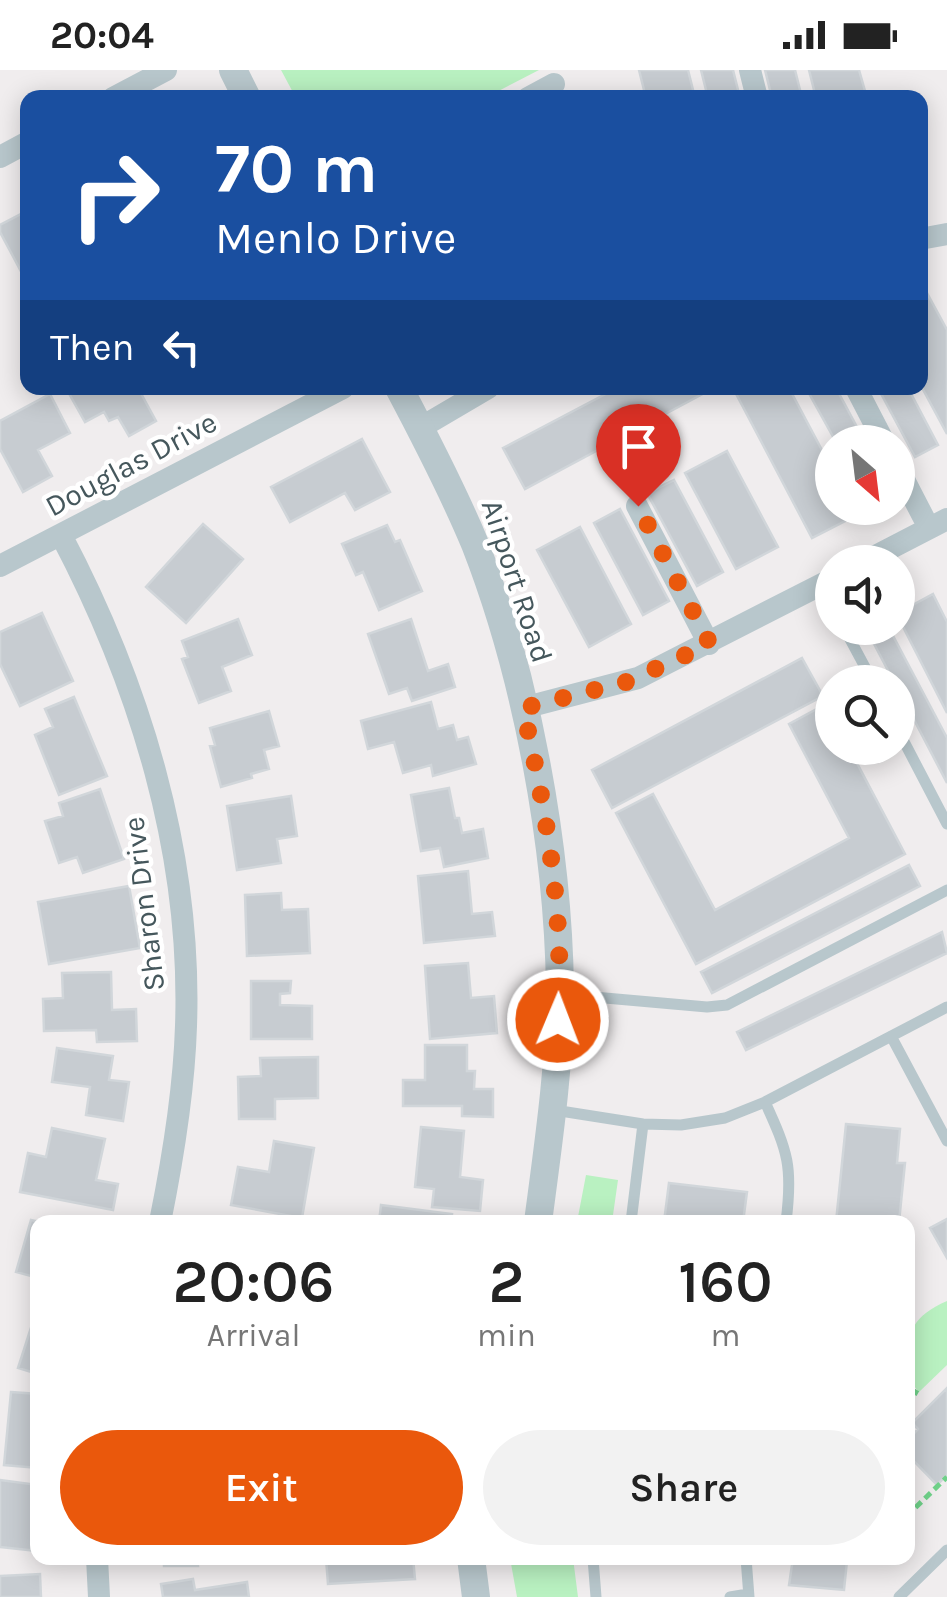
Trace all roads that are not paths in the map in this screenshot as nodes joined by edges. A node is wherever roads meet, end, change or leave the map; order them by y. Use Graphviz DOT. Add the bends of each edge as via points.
graph roads {
  1 [pos="166,70"];
  2 [pos="554,84"];
  3 [pos="128,90"];
  4 [pos="543,90"];
  5 [pos="330,395"];
  6 [pos="403,395"];
  7 [pos="476,395"];
  8 [pos="860,395"];
  9 [pos="875,425"];
  10 [pos="420,428"];
  11 [pos="915,492"];
  12 [pos="638,506"];
  13 [pos="938,524"];
  14 [pos="60,535"];
  15 [pos="897,545"];
  16 [pos="0,566"];
  17 [pos="815,588"];
  18 [pos="710,644"];
  19 [pos="523,708"];
  20 [pos="915,763"];
  21 [pos="947,824"];
  22 [pos="947,890"];
  23 [pos="560,994"];
  24 [pos="947,1007"];
  25 [pos="891,1036"];
  26 [pos="765,1102"];
  27 [pos="551,1109"];
  28 [pos="643,1124"];
  29 [pos="947,1141"];
  30 [pos="161,1215"];
  31 [pos="539,1215"];
  32 [pos="632,1215"];
  33 [pos="787,1215"];
  34 [pos="947,1550"];
  35 [pos="97,1565"];
  36 [pos="471,1565"];
  37 [pos="594,1565"];
  38 [pos="747,1565"];
  39 [pos="749,1595"];
  40 [pos="99,1597"];
  41 [pos="476,1597"];
  42 [pos="596,1597"];
  43 [pos="730,1597"];
  44 [pos="899,1597"];
  1 -- 3 [label="street"];
  2 -- 4 [label="street"];
  5 -- 14 [label="street, Douglas Drive"];
  6 -- 10 [label="street, Airport Road"];
  7 -- 10 [label="street"];
  8 -- 9 [label="street"];
  10 -- 19 [label="street, Airport Road" via="475,546"];
  11 -- 13 [label="street"];
  12 -- 18 [label="street"];
  13 -- 15 [label="street"];
  14 -- 16 [label="street, Douglas Drive"];
  14 -- 30 [label="street, Sharon Drive" via="121,662 174,854 186,1025"];
  17 -- 18 [label="street"];
  18 -- 19 [label="street" via="626,682"];
  19 -- 23 [label="street, Airport Road" via="548,842"];
  20 -- 21 [label="lane"];
  22 -- 23 [label="lane" via="728,1005"];
  23 -- 27 [label="street, Airport Road"];
  24 -- 25 [label="lane"];
  25 -- 26 [label="lane"];
  25 -- 29 [label="lane"];
  26 -- 28 [label="lane" via="704,1123"];
  26 -- 33 [label="lane" via="790,1170"];
  27 -- 28 [label="lane"];
  27 -- 31 [label="street, Airport Road"];
  28 -- 32 [label="lane"];
  34 -- 44 [label="lane"];
  35 -- 40 [label="street"];
  36 -- 41 [label="street"];
  37 -- 42 [label="lane"];
  38 -- 39 [label="lane"];
  39 -- 43 [label="lane"];
}
